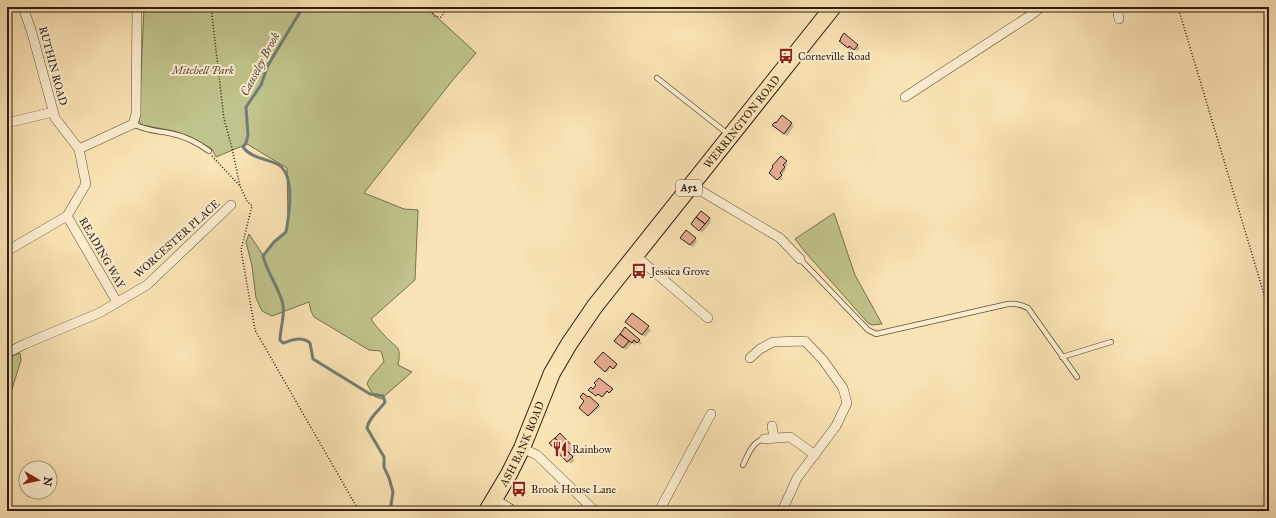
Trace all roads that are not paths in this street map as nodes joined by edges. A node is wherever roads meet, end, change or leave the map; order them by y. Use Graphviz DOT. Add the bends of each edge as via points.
graph roads {
  1 [pos="23,7"];
  2 [pos="137,7"];
  3 [pos="833,7"];
  4 [pos="1041,7"];
  5 [pos="1117,7"];
  6 [pos="1119,19"];
  7 [pos="657,78"];
  8 [pos="905,97"];
  9 [pos="53,112"];
  10 [pos="7,123"];
  11 [pos="133,124"];
  12 [pos="730,136"];
  13 [pos="79,149"];
  14 [pos="209,151"];
  15 [pos="692,185"];
  16 [pos="231,205"];
  17 [pos="67,216"];
  18 [pos="7,251"];
  19 [pos="636,256"];
  20 [pos="800,259"];
  21 [pos="117,302"];
  22 [pos="708,318"];
  23 [pos="1111,342"];
  24 [pos="7,354"];
  25 [pos="1062,357"];
  26 [pos="750,358"];
  27 [pos="552,373"];
  28 [pos="1077,377"];
  29 [pos="711,414"];
  30 [pos="772,426"];
  31 [pos="774,438"];
  32 [pos="764,439"];
  33 [pos="522,448"];
  34 [pos="815,455"];
  35 [pos="743,465"];
  36 [pos="490,506"];
  37 [pos="510,511"];
  38 [pos="595,511"];
  39 [pos="659,511"];
  40 [pos="782,511"];
  1 -- 9 [label="street, RUTHIN ROAD"];
  2 -- 11 [label="street" via="136,114"];
  3 -- 12 [label="highway, WERRINGTON ROAD / A52"];
  4 -- 8 [label="street"];
  5 -- 6 [label="street"];
  7 -- 12 [label="lane"];
  9 -- 10 [label="street"];
  9 -- 13 [label="street, RUTHIN ROAD"];
  11 -- 13 [label="street"];
  11 -- 14 [label="lane" via="183,137"];
  12 -- 15 [label="highway, WERRINGTON ROAD / A52"];
  13 -- 17 [label="street, RUTHIN ROAD" via="86,184"];
  15 -- 19 [label="highway, WERRINGTON ROAD / A52"];
  15 -- 20 [label="street" via="780,238"];
  16 -- 21 [label="street, WORCESTER PLACE" via="147,285"];
  17 -- 18 [label="street, RUTHIN ROAD"];
  17 -- 21 [label="street, READING WAY"];
  19 -- 22 [label="street"];
  19 -- 27 [label="highway, WERRINGTON ROAD / A52" via="595,306"];
  20 -- 25 [label="lane" via="868,330 876,334 1014,303 1028,308"];
  21 -- 24 [label="street, WORCESTER PLACE" via="99,313"];
  23 -- 25 [label="lane"];
  25 -- 28 [label="lane"];
  26 -- 34 [label="street" via="773,342 805,341 823,360 843,388 847,403 836,426"];
  27 -- 33 [label="highway, ASH BANK ROAD / A52"];
  29 -- 39 [label="street"];
  30 -- 31 [label="street"];
  31 -- 32 [label="street"];
  31 -- 34 [label="street" via="790,437"];
  32 -- 35 [label="lane" via="754,444"];
  33 -- 36 [label="highway, ASH BANK ROAD / A52"];
  33 -- 38 [label="street" via="538,455"];
  34 -- 40 [label="street" via="797,478"];
  36 -- 37 [label="street"];
}
